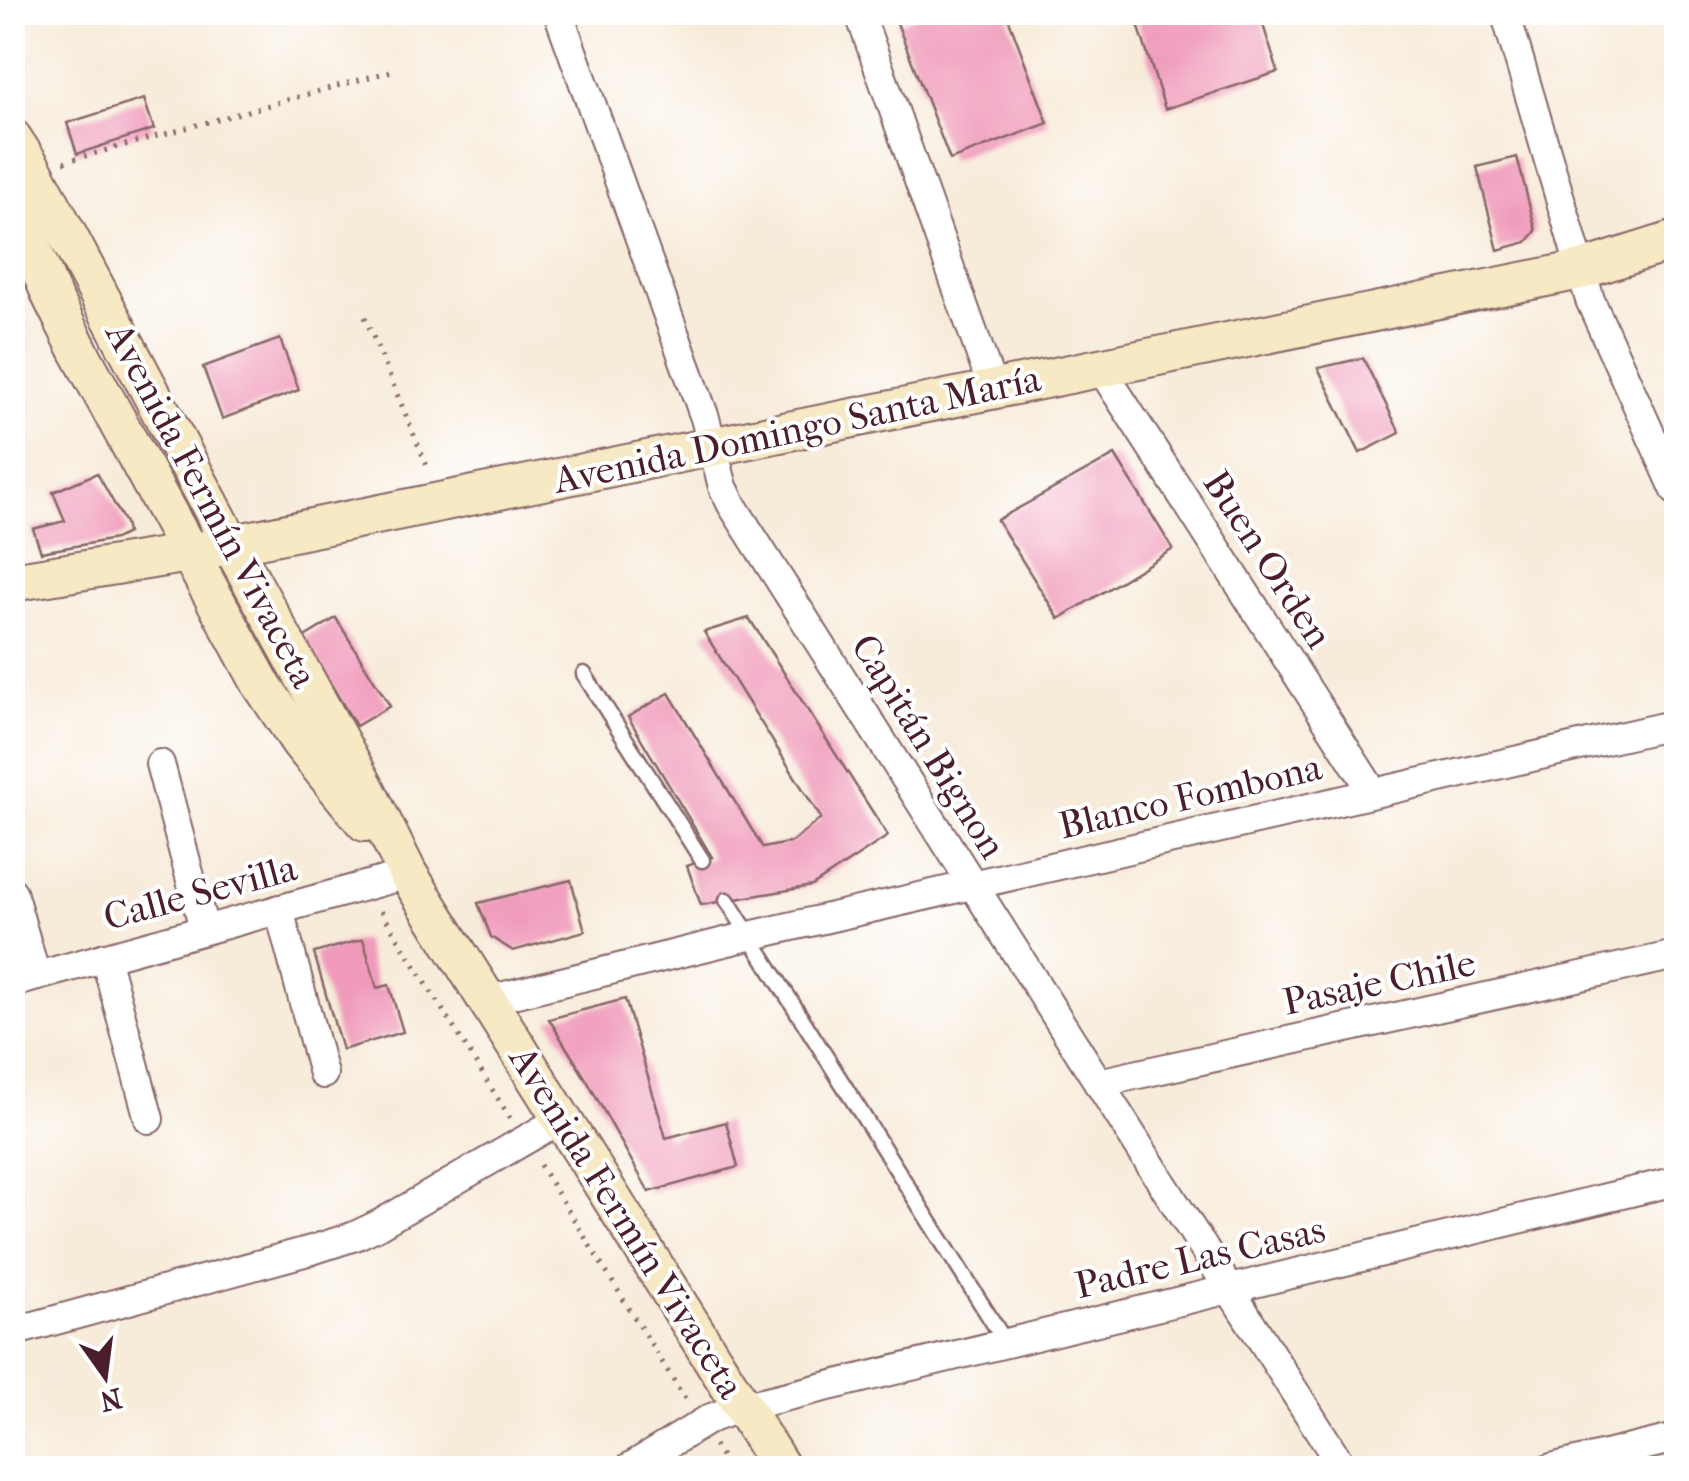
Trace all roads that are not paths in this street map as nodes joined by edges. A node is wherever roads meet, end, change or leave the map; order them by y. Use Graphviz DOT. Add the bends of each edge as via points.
graph roads {
  1 [pos="558,12"];
  2 [pos="859,12"];
  3 [pos="1505,12"];
  4 [pos="12,138"];
  5 [pos="12,200"];
  6 [pos="1676,240"];
  7 [pos="1676,262"];
  8 [pos="1580,270"];
  9 [pos="1100,367"];
  10 [pos="992,388"];
  11 [pos="712,446"];
  12 [pos="1676,491"];
  13 [pos="231,544"];
  14 [pos="189,553"];
  15 [pos="12,582"];
  16 [pos="584,674"];
  17 [pos="1676,724"];
  18 [pos="160,764"];
  19 [pos="1373,792"];
  20 [pos="702,860"];
  21 [pos="408,874"];
  22 [pos="974,884"];
  23 [pos="12,892"];
  24 [pos="727,900"];
  25 [pos="279,909"];
  26 [pos="204,930"];
  27 [pos="749,936"];
  28 [pos="1676,955"];
  29 [pos="105,957"];
  30 [pos="24,979"];
  31 [pos="488,1000"];
  32 [pos="323,1074"];
  33 [pos="1098,1083"];
  34 [pos="563,1118"];
  35 [pos="149,1119"];
  36 [pos="1676,1181"];
  37 [pos="1228,1289"];
  38 [pos="12,1332"];
  39 [pos="1006,1342"];
  40 [pos="742,1408"];
  41 [pos="1676,1438"];
  42 [pos="629,1468"];
  43 [pos="780,1468"];
  44 [pos="1343,1468"];
  45 [pos="1551,1468"];
  1 -- 11 [label="street, Capitán Bignon"];
  2 -- 10 [label="street"];
  3 -- 8 [label="street"];
  4 -- 13 [label="main road, Avenida Fermín Vivaceta"];
  5 -- 14 [label="main road, Avenida Fermín Vivaceta" via="52,297"];
  6 -- 8 [label="main road, Avenida Domingo Santa María"];
  7 -- 8 [label="main road, Avenida Domingo Santa María"];
  8 -- 9 [label="main road, Avenida Domingo Santa María"];
  8 -- 12 [label="street"];
  9 -- 10 [label="main road, Avenida Domingo Santa María"];
  9 -- 19 [label="street, Buen Orden"];
  10 -- 11 [label="main road, Avenida Domingo Santa María"];
  11 -- 13 [label="main road, Avenida Domingo Santa María"];
  11 -- 22 [label="street, Capitán Bignon" via="732,505"];
  13 -- 14 [label="main road, Avenida Domingo Santa María"];
  13 -- 21 [label="main road, Avenida Fermín Vivaceta"];
  14 -- 15 [label="main road, Avenida Domingo Santa María"];
  14 -- 21 [label="main road, Avenida Fermín Vivaceta" via="300,742"];
  16 -- 20 [label="lane"];
  17 -- 19 [label="street, Blanco Fombona"];
  18 -- 26 [label="street"];
  19 -- 22 [label="street, Blanco Fombona"];
  21 -- 25 [label="street, Calle Sevilla"];
  21 -- 31 [label="main road, Avenida Fermín Vivaceta"];
  22 -- 27 [label="street, Blanco Fombona"];
  22 -- 33 [label="street, Capitán Bignon"];
  23 -- 30 [label="street"];
  24 -- 27 [label="lane"];
  25 -- 26 [label="street, Calle Sevilla"];
  25 -- 32 [label="street"];
  26 -- 29 [label="street, Calle Sevilla"];
  27 -- 31 [label="street, Blanco Fombona"];
  27 -- 39 [label="lane"];
  28 -- 33 [label="street, Pasaje Chile"];
  29 -- 30 [label="street, Calle Sevilla"];
  29 -- 35 [label="street"];
  31 -- 34 [label="main road, Avenida Fermín Vivaceta"];
  33 -- 37 [label="street, Capitán Bignon"];
  34 -- 38 [label="street" via="345,1240"];
  34 -- 40 [label="main road, Avenida Fermín Vivaceta"];
  36 -- 37 [label="street, Padre Las Casas"];
  37 -- 39 [label="street, Padre Las Casas"];
  37 -- 44 [label="street, Capitán Bignon"];
  39 -- 40 [label="street, Padre Las Casas"];
  40 -- 42 [label="street, Padre Las Casas" via="712,1418"];
  40 -- 43 [label="main road, Avenida Fermín Vivaceta"];
  41 -- 45 [label="street"];
}
